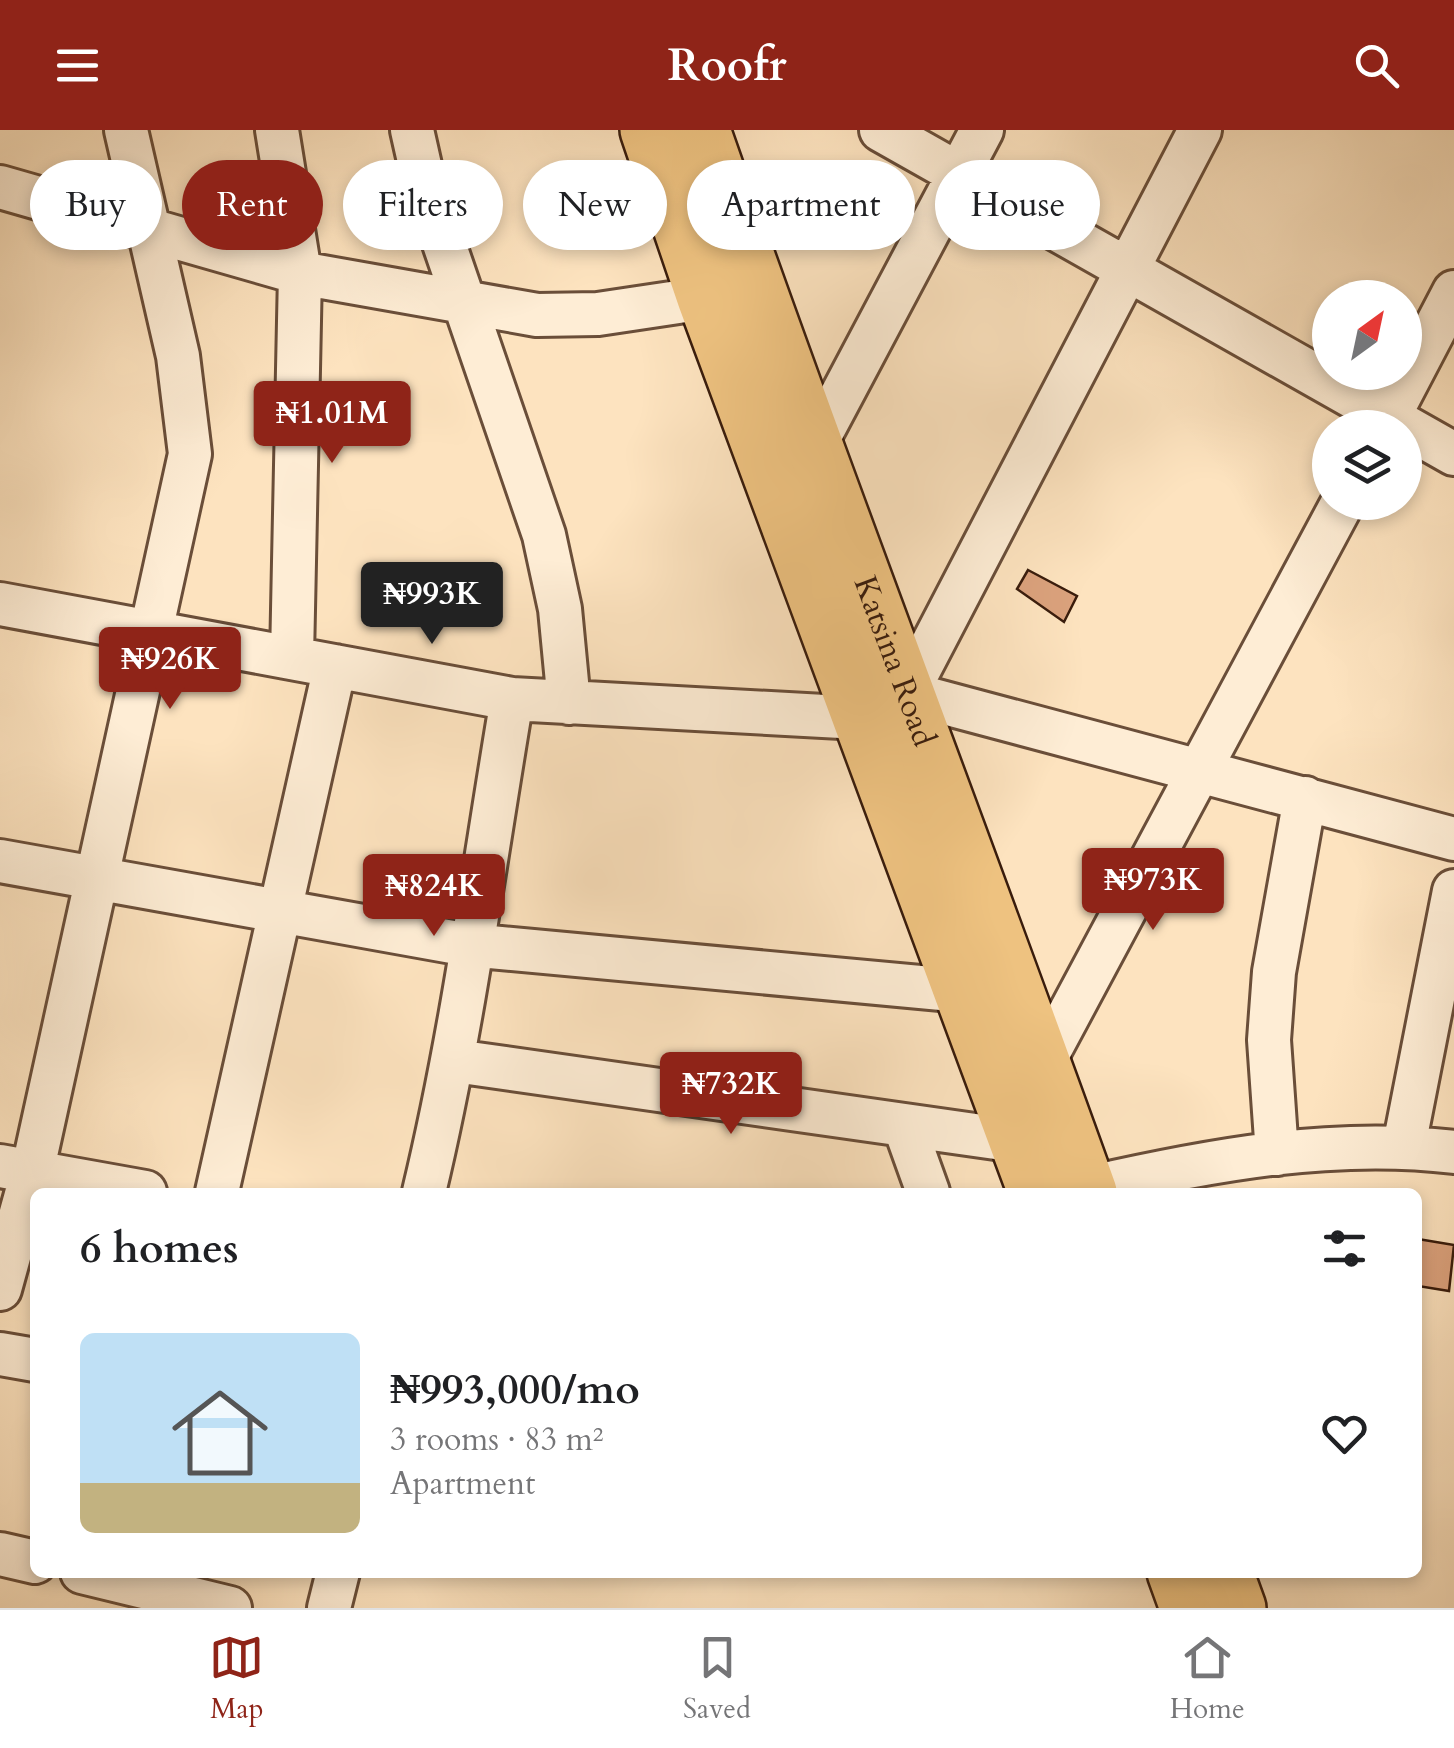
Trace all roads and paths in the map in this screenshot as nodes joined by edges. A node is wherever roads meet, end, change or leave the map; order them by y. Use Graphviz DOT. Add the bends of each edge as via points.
graph roads {
  1 [pos="126,130"];
  2 [pos="278,130"];
  3 [pos="412,130"];
  4 [pos="648,130"];
  5 [pos="702,130"];
  6 [pos="881,130"];
  7 [pos="982,130"];
  8 [pos="1200,130"];
  9 [pos="133,160"];
  10 [pos="937,160"];
  11 [pos="966,160"];
  12 [pos="0,187"];
  13 [pos="30,195"];
  14 [pos="935,219"];
  15 [pos="162,232"];
  16 [pos="154,250"];
  17 [pos="1098,250"];
  18 [pos="1130,268"];
  19 [pos="300,273"];
  20 [pos="1454,292"];
  21 [pos="705,298"];
  22 [pos="464,302"];
  23 [pos="1366,410"];
  24 [pos="1392,410"];
  25 [pos="1422,439"];
  26 [pos="813,449"];
  27 [pos="1454,454"];
  28 [pos="1332,520"];
  29 [pos="0,604"];
  30 [pos="151,629"];
  31 [pos="292,658"];
  32 [pos="335,666"];
  33 [pos="512,699"];
  34 [pos="569,703"];
  35 [pos="884,705"];
  36 [pos="1199,769"];
  37 [pos="1304,798"];
  38 [pos="1454,839"];
  39 [pos="0,861"];
  40 [pos="96,882"];
  41 [pos="1454,890"];
  42 [pos="278,912"];
  43 [pos="469,945"];
  44 [pos="963,992"];
  45 [pos="1442,1008"];
  46 [pos="455,1061"];
  47 [pos="1043,1063"];
  48 [pos="904,1125"];
  49 [pos="1017,1142"];
  50 [pos="1404,1146"];
  51 [pos="1454,1152"];
  52 [pos="1277,1154"];
  53 [pos="16,1169"];
  54 [pos="123,1188"];
  55 [pos="218,1188"];
  56 [pos="425,1188"];
  57 [pos="927,1188"];
  58 [pos="1068,1188"];
  59 [pos="1070,1188"];
  60 [pos="1085,1188"];
  61 [pos="0,1289"];
  62 [pos="0,1354"];
  63 [pos="30,1359"];
  64 [pos="0,1554"];
  65 [pos="30,1561"];
  66 [pos="102,1578"];
  67 [pos="337,1578"];
  68 [pos="1177,1578"];
  69 [pos="1227,1578"];
  70 [pos="138,1589"];
  71 [pos="230,1608"];
  72 [pos="330,1608"];
  73 [pos="1188,1608"];
  74 [pos="1238,1608"];
  1 -- 9 [label="street"];
  2 -- 19 [label="street"];
  3 -- 22 [label="street"];
  4 -- 21 [label="highway"];
  5 -- 26 [label="highway, Katsina Road"];
  6 -- 10 [label="street"];
  7 -- 11 [label="street"];
  8 -- 18 [label="street"];
  12 -- 13 [label="street"];
  14 -- 26 [label="street"];
  15 -- 19 [label="street"];
  16 -- 30 [label="street" via="178,356 190,454"];
  17 -- 18 [label="street"];
  18 -- 23 [label="street"];
  18 -- 35 [label="street"];
  19 -- 22 [label="street"];
  19 -- 31 [label="street"];
  20 -- 24 [label="street"];
  21 -- 22 [label="street" via="598,314 537,315"];
  21 -- 35 [label="highway"];
  22 -- 34 [label="street" via="544,535"];
  25 -- 27 [label="street"];
  26 -- 35 [label="highway, Katsina Road"];
  28 -- 36 [label="street"];
  29 -- 30 [label="street"];
  30 -- 31 [label="street"];
  30 -- 40 [label="street"];
  31 -- 32 [label="street"];
  32 -- 33 [label="street"];
  32 -- 42 [label="street"];
  33 -- 34 [label="street"];
  33 -- 43 [label="street"];
  34 -- 35 [label="street"];
  35 -- 36 [label="street"];
  35 -- 44 [label="highway"];
  35 -- 47 [label="highway, Katsina Road"];
  36 -- 37 [label="street"];
  36 -- 47 [label="street"];
  37 -- 38 [label="street"];
  37 -- 52 [label="street" via="1271,1006"];
  39 -- 40 [label="street"];
  40 -- 42 [label="street"];
  40 -- 53 [label="street"];
  41 -- 45 [label="street"];
  42 -- 43 [label="street"];
  42 -- 55 [label="street"];
  43 -- 44 [label="street"];
  43 -- 46 [label="street"];
  44 -- 49 [label="highway"];
  45 -- 50 [label="street"];
  46 -- 48 [label="street"];
  46 -- 56 [label="street"];
  47 -- 59 [label="highway, Katsina Road"];
  48 -- 49 [label="street"];
  48 -- 57 [label="street"];
  49 -- 58 [label="highway"];
  50 -- 51 [label="street"];
  50 -- 52 [label="street"];
  52 -- 60 [label="street"];
  53 -- 54 [label="street"];
  53 -- 61 [label="street"];
  62 -- 63 [label="street"];
  64 -- 65 [label="street"];
  66 -- 70 [label="street"];
  67 -- 72 [label="street"];
  68 -- 73 [label="highway"];
  69 -- 74 [label="highway"];
  70 -- 71 [label="street"];
}
